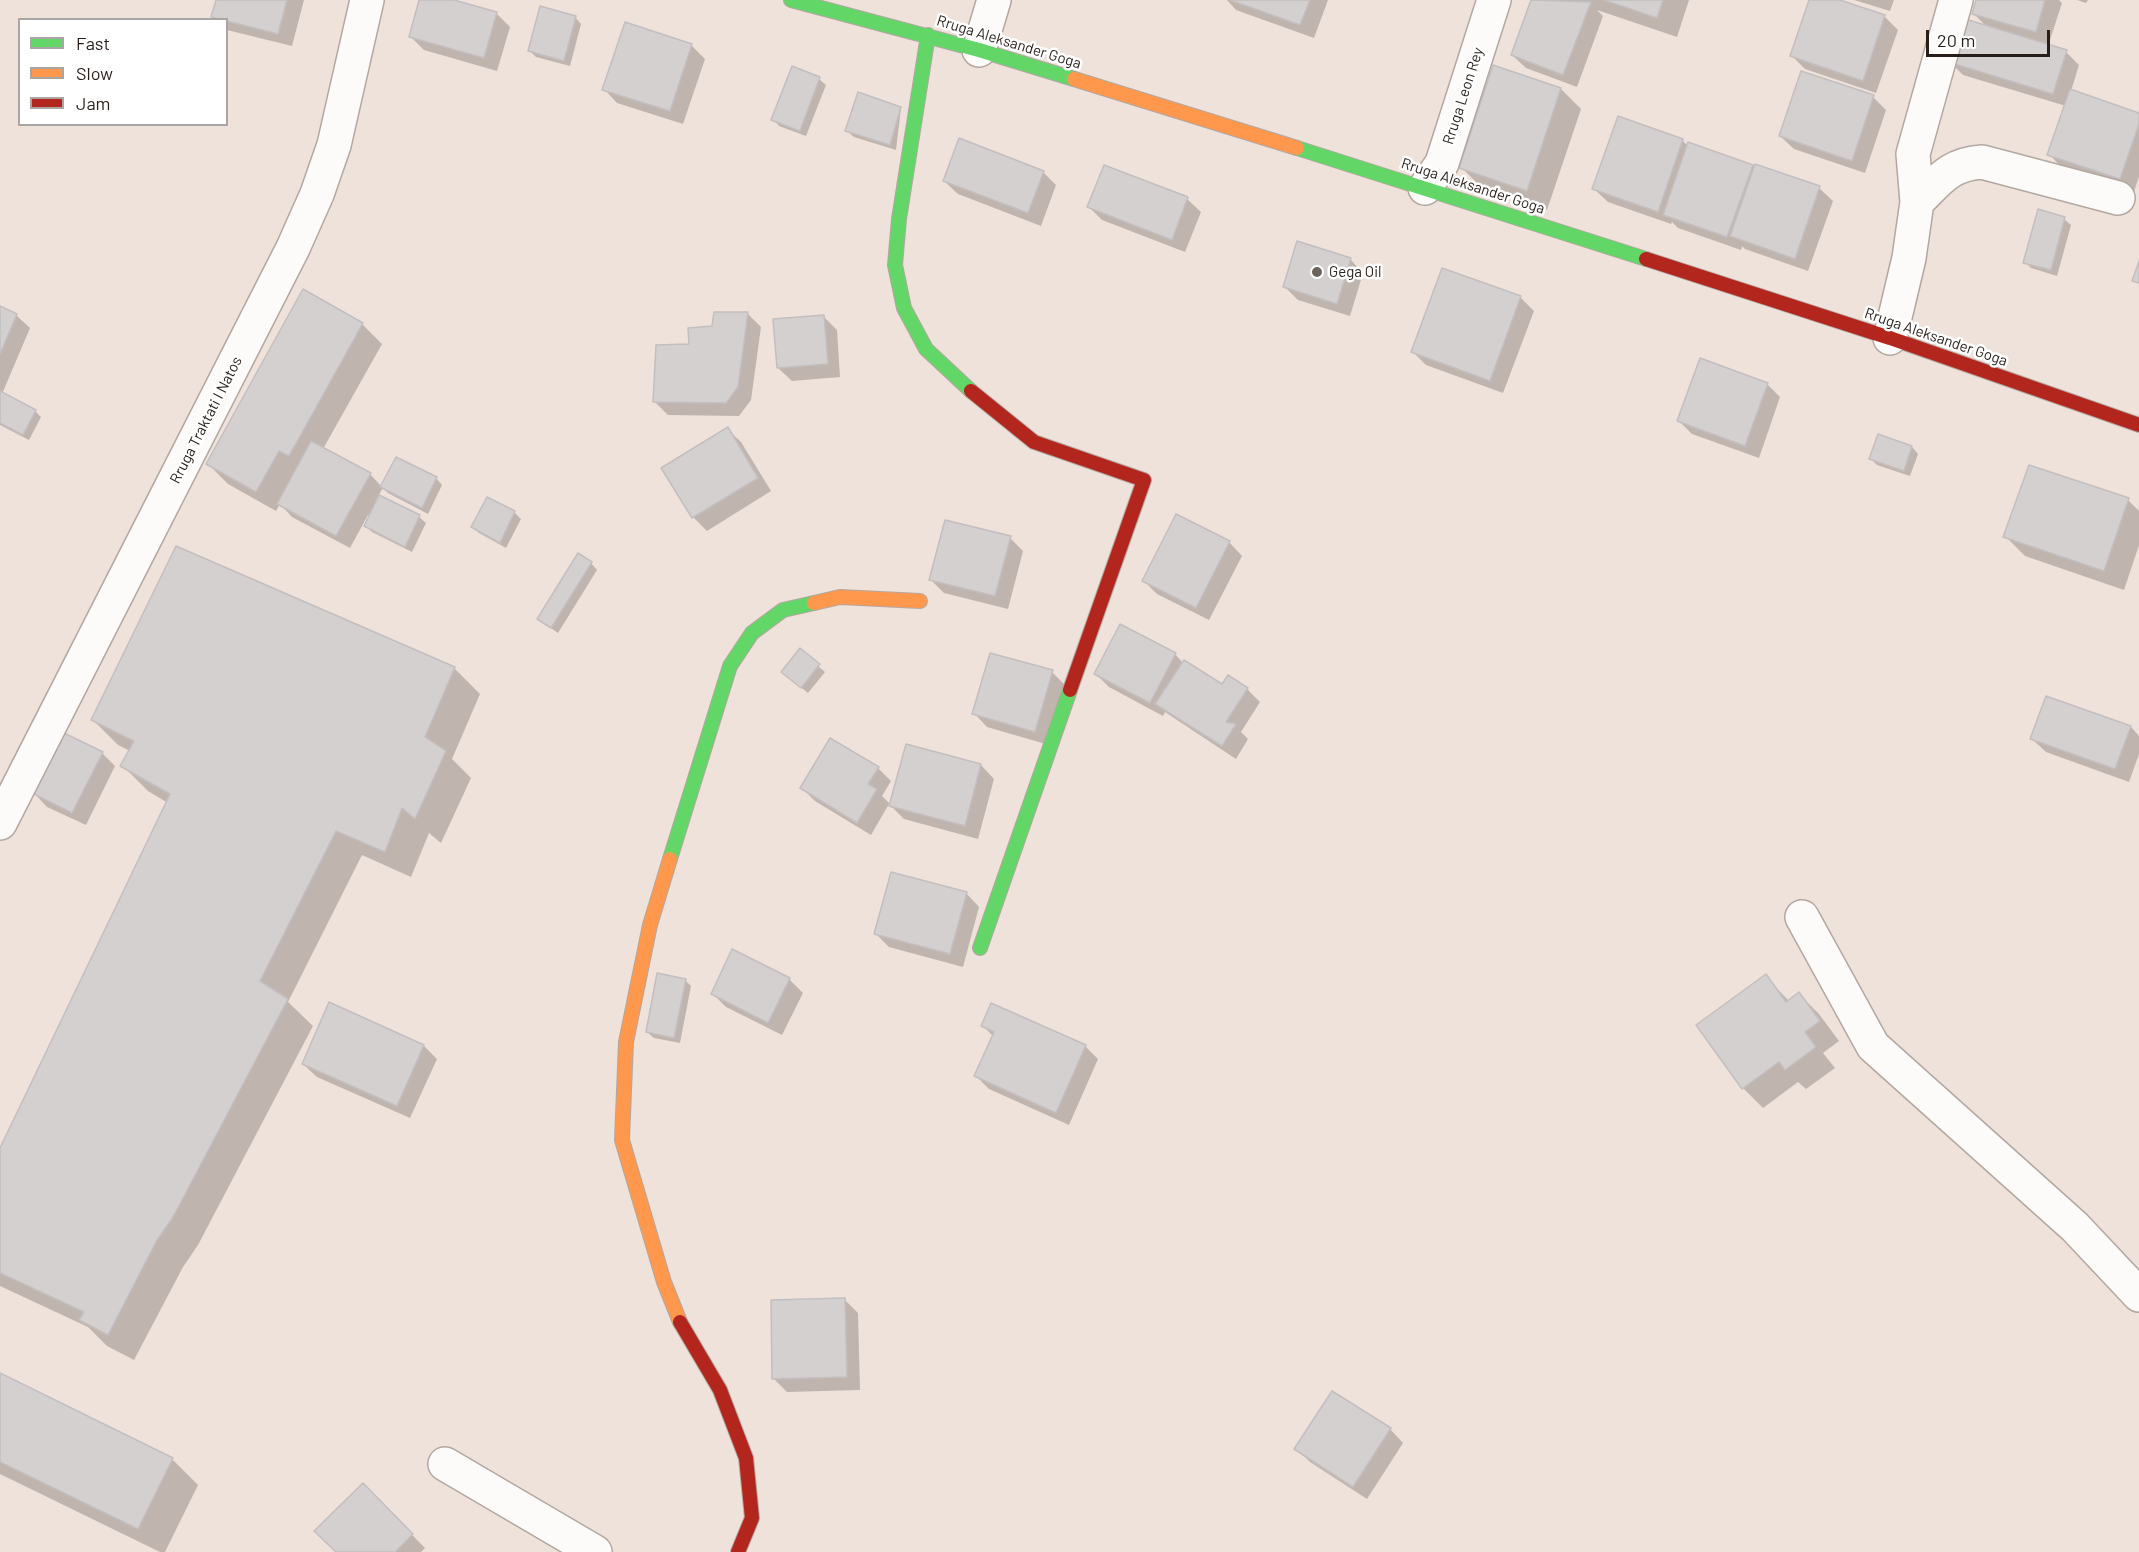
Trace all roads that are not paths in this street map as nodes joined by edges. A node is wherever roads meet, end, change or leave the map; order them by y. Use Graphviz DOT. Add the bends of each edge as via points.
graph roads {
  1 [pos="367,0"];
  2 [pos="791,0"];
  3 [pos="994,0"];
  4 [pos="1494,0"];
  5 [pos="1956,0"];
  6 [pos="928,35"];
  7 [pos="979,50"];
  8 [pos="1425,188"];
  9 [pos="2118,198"];
  10 [pos="1917,202"];
  11 [pos="1890,338"];
  12 [pos="2139,425"];
  13 [pos="920,601"];
  14 [pos="0,823"];
  15 [pos="1802,917"];
  16 [pos="980,948"];
  17 [pos="2139,1295"];
  18 [pos="445,1464"];
  19 [pos="595,1552"];
  20 [pos="738,1552"];
  1 -- 14 [label="street, Rruga Traktati I Natos" via="334,145 308,216"];
  2 -- 6 [label="street, Rruga Aleksander Goga"];
  3 -- 7 [label="street"];
  4 -- 8 [label="street, Rruga Leon Rey" via="1442,163"];
  5 -- 10 [label="street" via="1913,154"];
  6 -- 7 [label="street, Rruga Aleksander Goga"];
  6 -- 16 [label="street" via="898,230 896,265 904,308 926,349 1034,442 1144,480"];
  7 -- 8 [label="street, Rruga Aleksander Goga"];
  8 -- 11 [label="street, Rruga Aleksander Goga"];
  9 -- 10 [label="street" via="1982,162 1966,163 1949,171"];
  10 -- 11 [label="street" via="1909,258"];
  11 -- 12 [label="street, Rruga Aleksander Goga"];
  13 -- 20 [label="street" via="840,597 783,610 752,633 730,666 650,925 626,1042 622,1140 678,1319 720,1390 746,1458 752,1518"];
  15 -- 17 [label="street" via="1873,1046 2075,1227"];
  18 -- 19 [label="street"];
}
